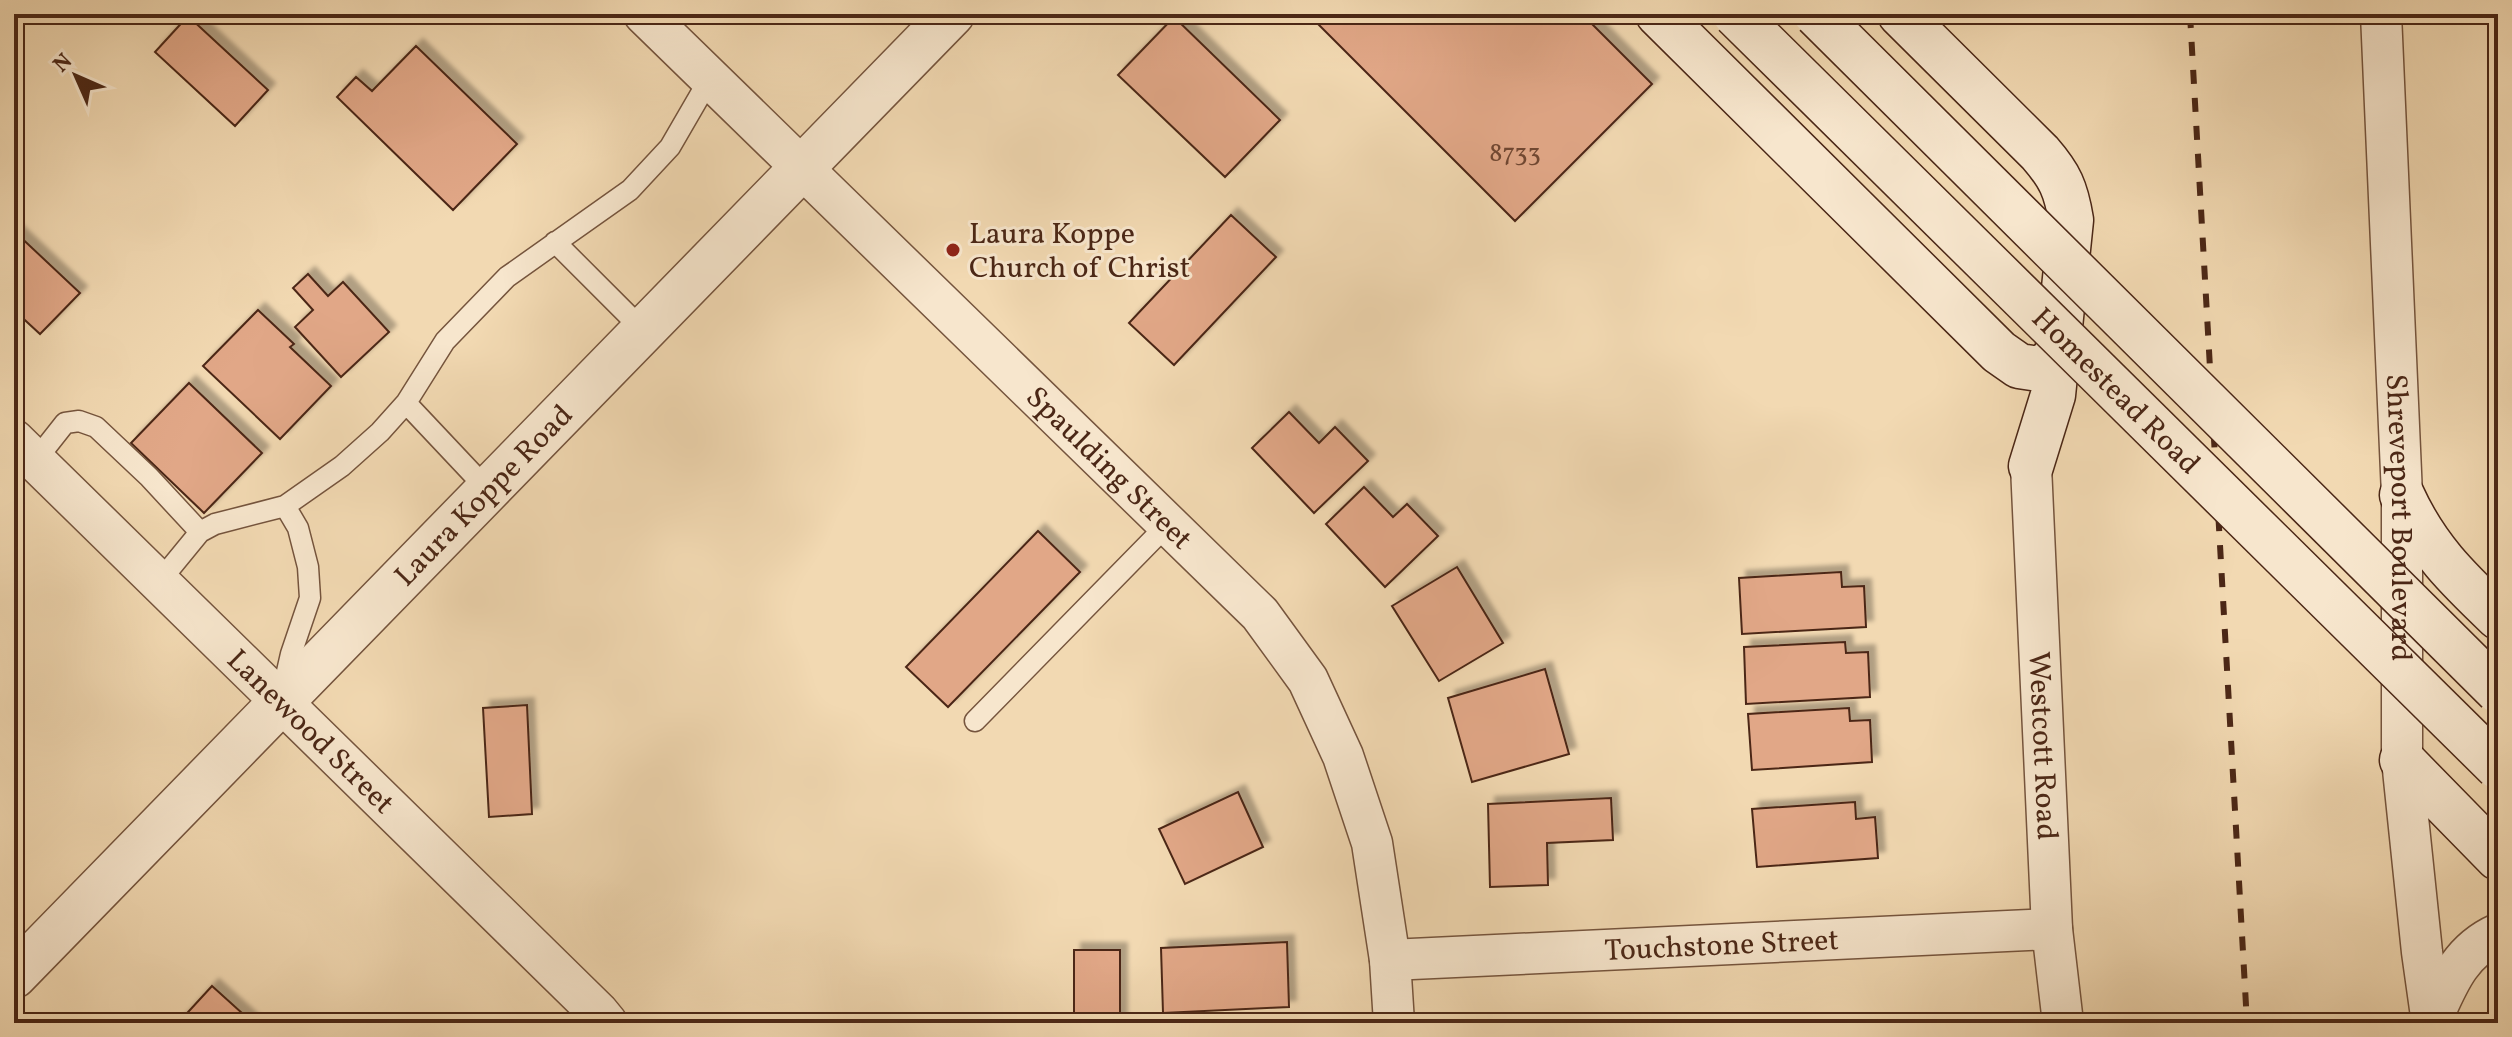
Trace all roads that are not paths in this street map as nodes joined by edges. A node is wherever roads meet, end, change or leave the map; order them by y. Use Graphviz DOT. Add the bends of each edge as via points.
graph roads {
  1 [pos="644,14"];
  2 [pos="952,14"];
  3 [pos="1658,14"];
  4 [pos="1735,14"];
  5 [pos="1816,14"];
  6 [pos="1900,14"];
  7 [pos="2381,14"];
  8 [pos="710,78"];
  9 [pos="802,167"];
  10 [pos="555,242"];
  11 [pos="643,330"];
  12 [pos="1999,352"];
  13 [pos="2057,358"];
  14 [pos="406,403"];
  15 [pos="25,450"];
  16 [pos="2031,466"];
  17 [pos="487,489"];
  18 [pos="2402,495"];
  19 [pos="285,506"];
  20 [pos="1168,524"];
  21 [pos="200,532"];
  22 [pos="159,582"];
  23 [pos="2463,583"];
  24 [pos="2402,589"];
  25 [pos="2498,617"];
  26 [pos="2498,691"];
  27 [pos="281,700"];
  28 [pos="975,721"];
  29 [pos="2402,760"];
  30 [pos="2498,767"];
  31 [pos="2498,858"];
  32 [pos="2052,929"];
  33 [pos="2498,934"];
  34 [pos="1390,960"];
  35 [pos="14,976"];
  36 [pos="2432,1021"];
  37 [pos="607,1023"];
  38 [pos="1394,1023"];
  39 [pos="2063,1023"];
  1 -- 8 [label="street, Spaulding Street"];
  2 -- 9 [label="main road, Laura Koppe Road"];
  3 -- 12 [label="main road"];
  4 -- 30 [label="main road, Homestead Road, bridge"];
  5 -- 26 [label="main road, Homestead Road, bridge"];
  6 -- 13 [label="main road" via="2040,153 2062,183 2071,220"];
  7 -- 18 [label="street, Shreveport Boulevard"];
  8 -- 9 [label="street, Spaulding Street"];
  8 -- 10 [label="lane" via="670,147 646,174 618,200"];
  9 -- 11 [label="main road, Laura Koppe Road"];
  9 -- 20 [label="street, Spaulding Street"];
  10 -- 11 [label="lane"];
  10 -- 14 [label="lane" via="507,277 467,317 445,341"];
  11 -- 17 [label="main road, Laura Koppe Road"];
  12 -- 13 [label="main road" via="2019,366 2039,369"];
  12 -- 16 [label="main road" via="2022,412"];
  13 -- 16 [label="main road" via="2053,395"];
  14 -- 17 [label="lane"];
  14 -- 19 [label="lane" via="342,466"];
  15 -- 21 [label="lane" via="65,423 96,427"];
  15 -- 22 [label="street, Lanewood Street"];
  16 -- 32 [label="street, Westcott Road"];
  17 -- 27 [label="main road, Laura Koppe Road"];
  18 -- 23 [label="main road" via="2436,553"];
  18 -- 24 [label="street, Shreveport Boulevard"];
  19 -- 21 [label="lane"];
  19 -- 27 [label="lane" via="298,528 310,598"];
  20 -- 28 [label="lane"];
  20 -- 34 [label="street, Spaulding Street" via="1260,614 1308,680 1343,756 1372,843"];
  21 -- 22 [label="lane"];
  22 -- 27 [label="street, Lanewood Street"];
  23 -- 24 [label="main road" via="2443,577"];
  23 -- 25 [label="main road"];
  24 -- 29 [label="street, Shreveport Boulevard"];
  27 -- 35 [label="main road, Laura Koppe Road"];
  27 -- 37 [label="street, Lanewood Street"];
  29 -- 31 [label="main road"];
  29 -- 36 [label="street, Shreveport Boulevard"];
  32 -- 34 [label="street, Touchstone Street"];
  32 -- 39 [label="street, Westcott Road"];
  33 -- 36 [label="street, Shreveport Boulevard" via="2469,952 2452,973"];
  34 -- 38 [label="street, Spaulding Street"];
}
